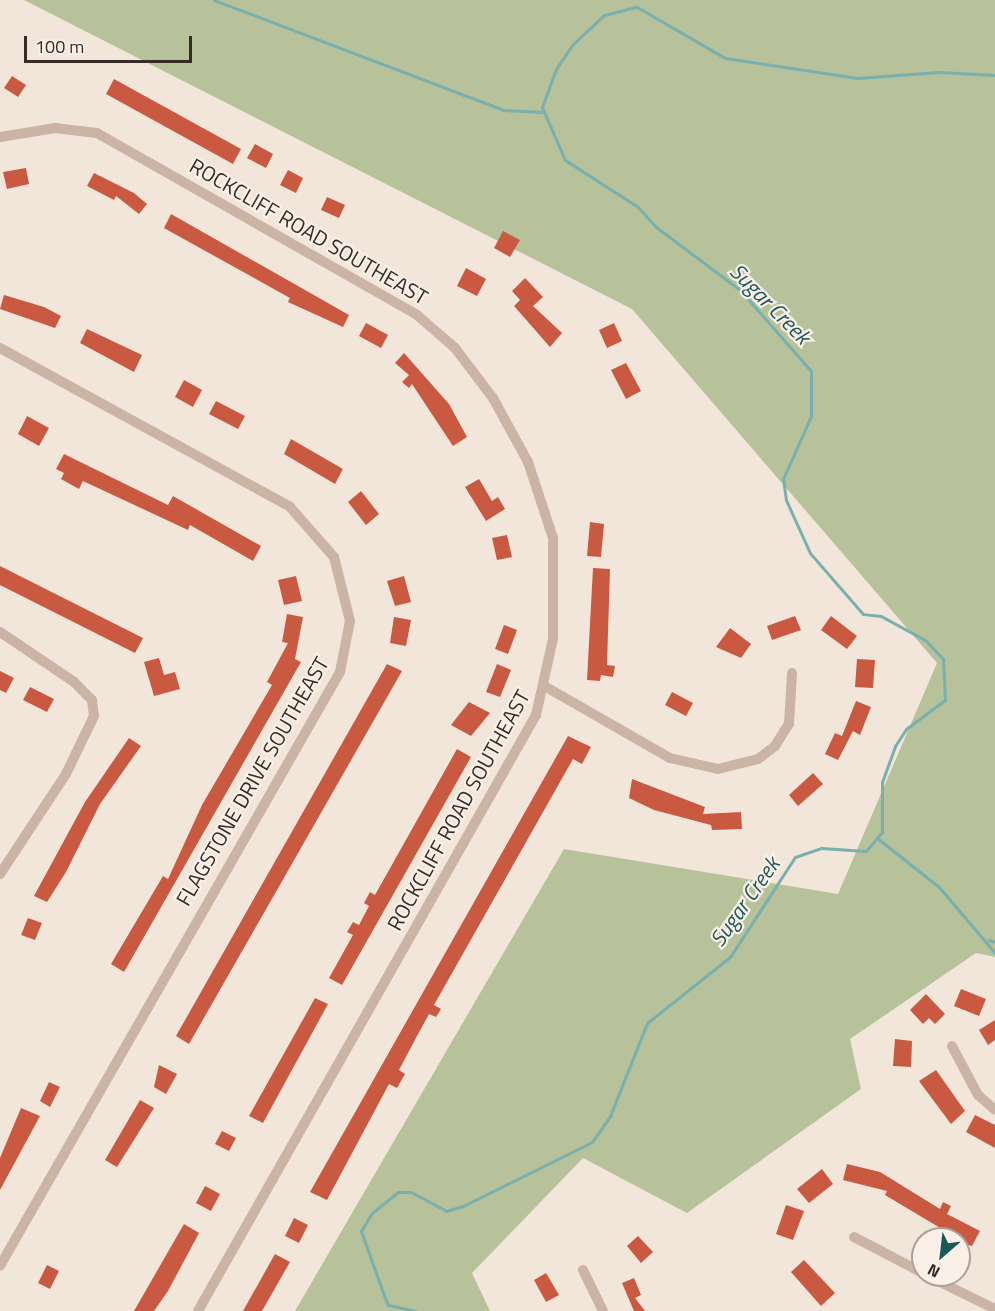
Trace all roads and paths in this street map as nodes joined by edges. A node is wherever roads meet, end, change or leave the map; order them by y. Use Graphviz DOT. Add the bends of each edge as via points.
graph roads {
  1 [pos="0,137"];
  2 [pos="0,348"];
  3 [pos="0,632"];
  4 [pos="792,673"];
  5 [pos="546,687"];
  6 [pos="5,854"];
  7 [pos="0,874"];
  8 [pos="952,1046"];
  9 [pos="995,1110"];
  10 [pos="854,1236"];
  11 [pos="0,1266"];
  12 [pos="911,1267"];
  13 [pos="583,1270"];
  14 [pos="951,1287"];
  15 [pos="995,1309"];
  16 [pos="198,1311"];
  17 [pos="603,1311"];
  1 -- 5 [label="street, ROCKCLIFF ROAD SOUTHEAST" via="55,128 97,133 403,306 455,348 493,398 528,462 553,538 553,639"];
  2 -- 11 [label="street, FLAGSTONE DRIVE SOUTHEAST" via="290,507 334,556 346,588 350,621 340,672"];
  3 -- 6 [label="street" via="75,682 93,700 94,716 66,774"];
  4 -- 5 [label="street" via="789,724 775,746 758,759 718,769 670,758"];
  5 -- 16 [label="street, ROCKCLIFF ROAD SOUTHEAST" via="515,754"];
  6 -- 7 [label="street"];
  8 -- 9 [label="street" via="978,1095"];
  10 -- 12 [label="street"];
  13 -- 17 [label="street"];
  14 -- 15 [label="street"];
}
